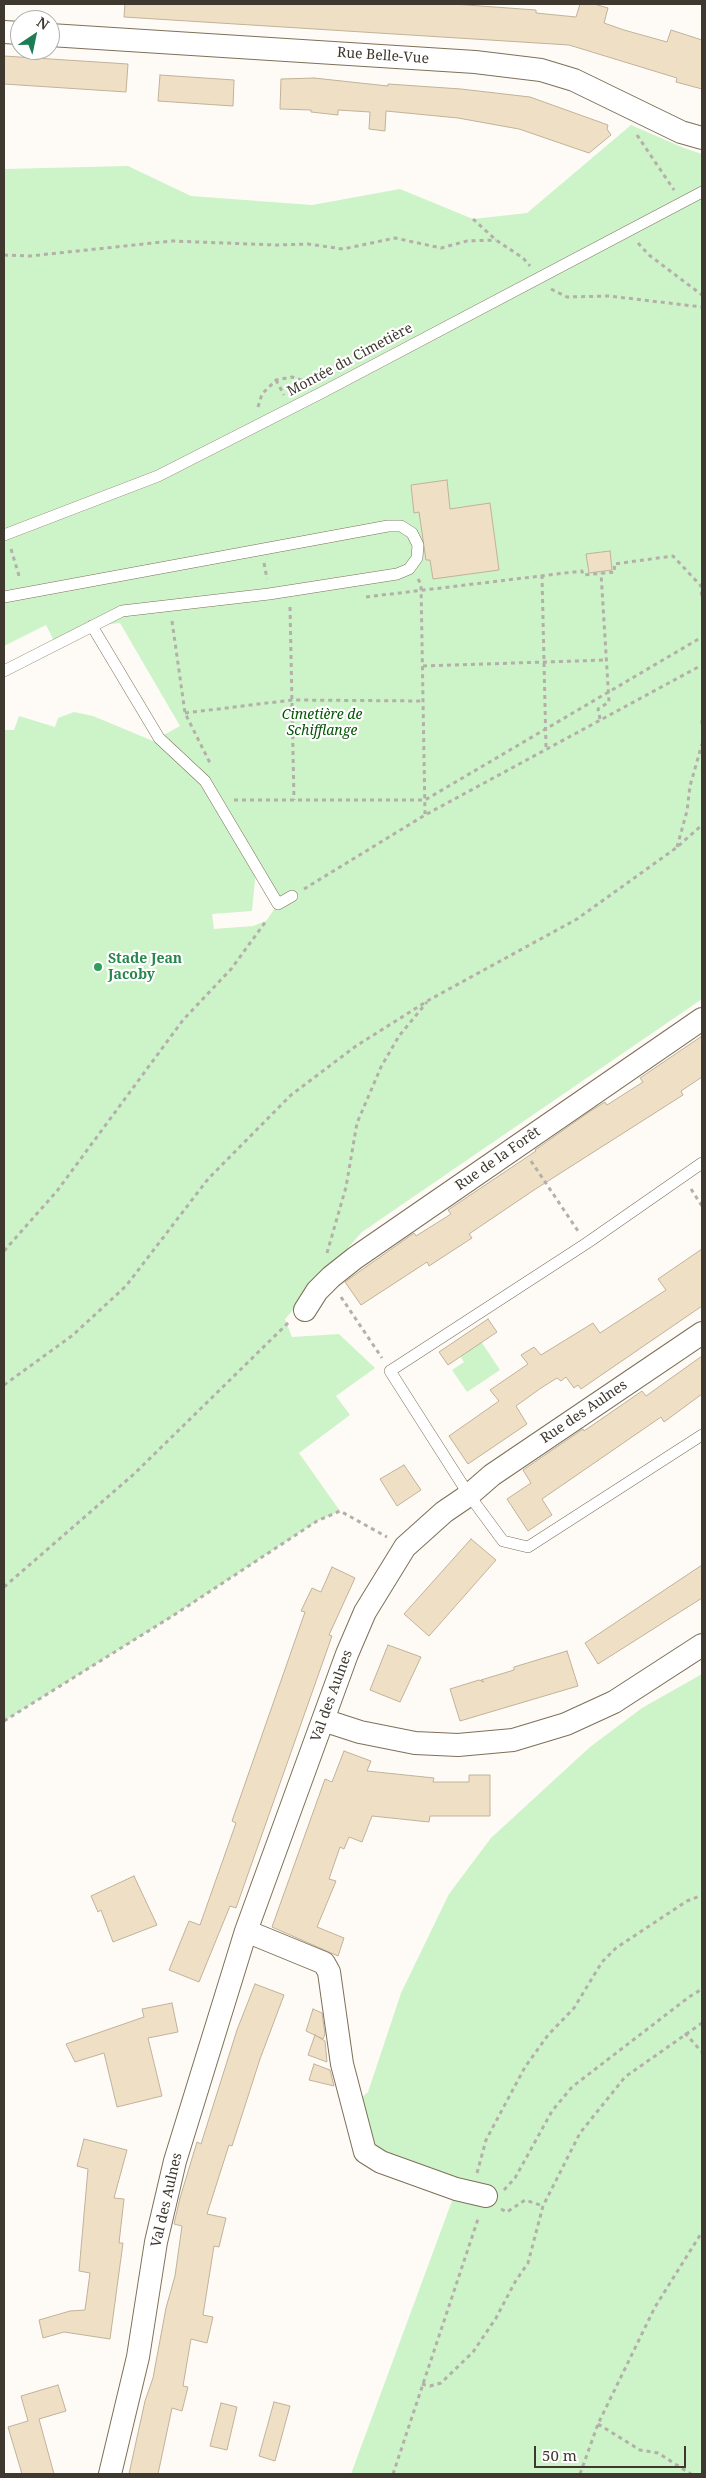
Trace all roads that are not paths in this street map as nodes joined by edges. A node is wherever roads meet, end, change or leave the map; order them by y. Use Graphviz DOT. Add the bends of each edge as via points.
graph roads {
  1 [pos="60,36"];
  2 [pos="702,138"];
  3 [pos="702,192"];
  4 [pos="5,534"];
  5 [pos="4,597"];
  6 [pos="92,626"];
  7 [pos="4,671"];
  8 [pos="292,896"];
  9 [pos="702,1019"];
  10 [pos="702,1163"];
  11 [pos="305,1310"];
  12 [pos="702,1332"];
  13 [pos="702,1435"];
  14 [pos="469,1495"];
  15 [pos="702,1645"];
  16 [pos="323,1720"];
  17 [pos="246,1931"];
  18 [pos="482,2198"];
  19 [pos="110,2474"];
  1 -- 2 [label="street, Rue Belle-Vue" via="475,62 541,70 574,80 681,132"];
  3 -- 4 [label="lane, Montée du Cimetière" via="158,476"];
  5 -- 6 [label="lane" via="388,526 401,526 412,533 418,545 417,558 409,569 397,574 269,594 122,611"];
  6 -- 7 [label="lane"];
  6 -- 8 [label="lane" via="159,738 205,782 278,904"];
  9 -- 11 [label="street, Rue de la Forêt" via="331,1277"];
  10 -- 14 [label="lane" via="587,1243 390,1371"];
  12 -- 14 [label="street, Rue des Aulnes" via="492,1475"];
  13 -- 14 [label="lane" via="528,1547 503,1541"];
  14 -- 16 [label="street, Val des Aulnes" via="444,1512 405,1547 365,1612"];
  15 -- 16 [label="street" via="614,1702 566,1724 512,1740 458,1745 414,1743 360,1732"];
  16 -- 17 [label="street, Val des Aulnes"];
  17 -- 18 [label="street" via="324,1963 329,1972 342,2064 365,2152 381,2162"];
  17 -- 19 [label="street, Val des Aulnes" via="175,2161 156,2242 138,2357"];
}
